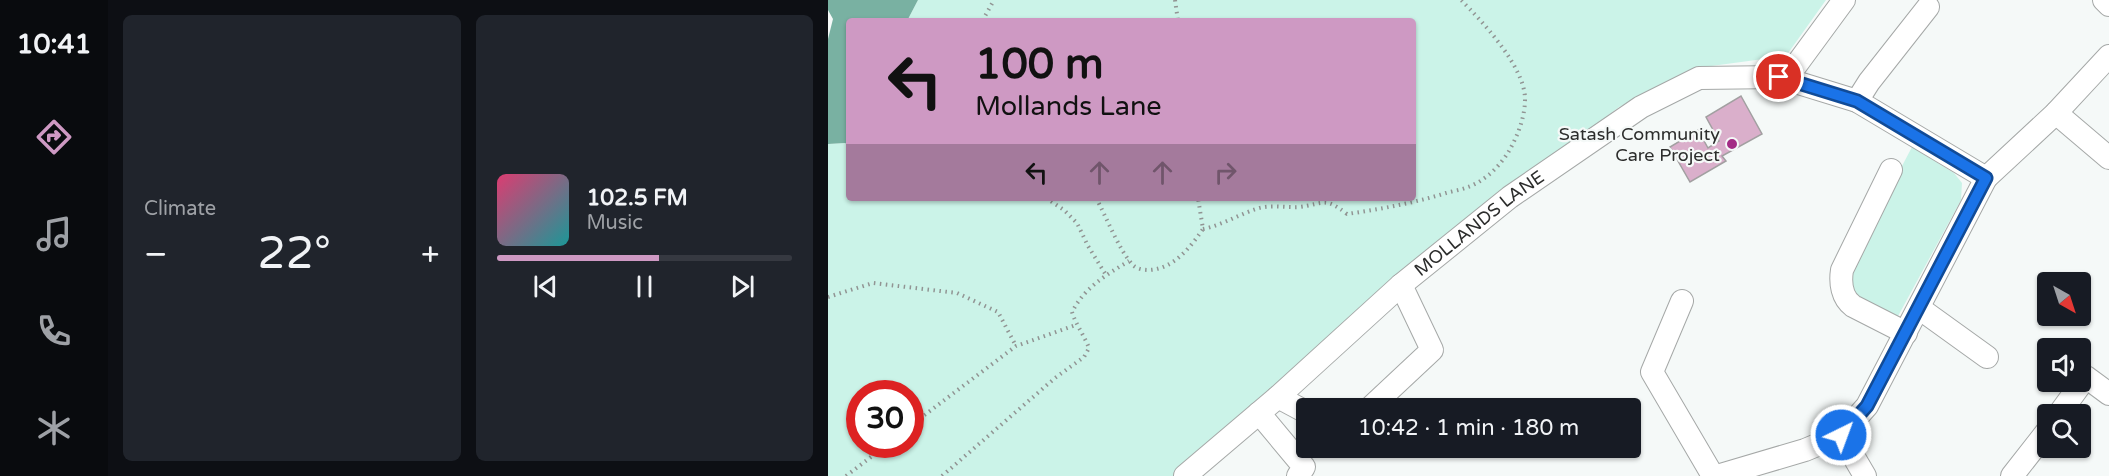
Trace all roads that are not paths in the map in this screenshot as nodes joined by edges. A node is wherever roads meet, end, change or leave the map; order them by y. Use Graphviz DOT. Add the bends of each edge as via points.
graph roads {
  1 [pos="1844,0"];
  2 [pos="2104,0"];
  3 [pos="2109,5"];
  4 [pos="1928,7"];
  5 [pos="2109,56"];
  6 [pos="1786,79"];
  7 [pos="1857,101"];
  8 [pos="2056,113"];
  9 [pos="2109,158"];
  10 [pos="1891,170"];
  11 [pos="1986,178"];
  12 [pos="1401,285"];
  13 [pos="1682,301"];
  14 [pos="1919,308"];
  15 [pos="1906,333"];
  16 [pos="1988,357"];
  17 [pos="2109,394"];
  18 [pos="1278,397"];
  19 [pos="1381,398"];
  20 [pos="2066,404"];
  21 [pos="1296,407"];
  22 [pos="1259,413"];
  23 [pos="1841,435"];
  24 [pos="2037,444"];
  25 [pos="1185,476"];
  26 [pos="1298,476"];
  27 [pos="1713,476"];
  28 [pos="1717,476"];
  29 [pos="1865,476"];
  30 [pos="2012,476"];
  1 -- 6 [label="street"];
  2 -- 3 [label="street"];
  4 -- 7 [label="street"];
  5 -- 8 [label="street"];
  6 -- 7 [label="street, MOLLANDS LANE"];
  6 -- 12 [label="street, MOLLANDS LANE" via="1699,78 1641,107 1510,197"];
  7 -- 11 [label="street, MOLLANDS LANE"];
  8 -- 9 [label="street"];
  8 -- 11 [label="street"];
  10 -- 15 [label="street" via="1842,270 1841,285 1853,306"];
  11 -- 14 [label="street"];
  12 -- 18 [label="street, MOLLANDS LANE"];
  12 -- 19 [label="street" via="1432,351"];
  13 -- 27 [label="street" via="1652,372"];
  14 -- 15 [label="street"];
  14 -- 16 [label="street"];
  15 -- 23 [label="street" via="1867,406"];
  17 -- 20 [label="street" via="2086,377"];
  18 -- 21 [label="street"];
  18 -- 22 [label="street, MOLLANDS LANE"];
  22 -- 25 [label="street, MOLLANDS LANE"];
  22 -- 26 [label="street" via="1304,467"];
  23 -- 28 [label="street"];
  23 -- 29 [label="street"];
  24 -- 30 [label="street"];
}
